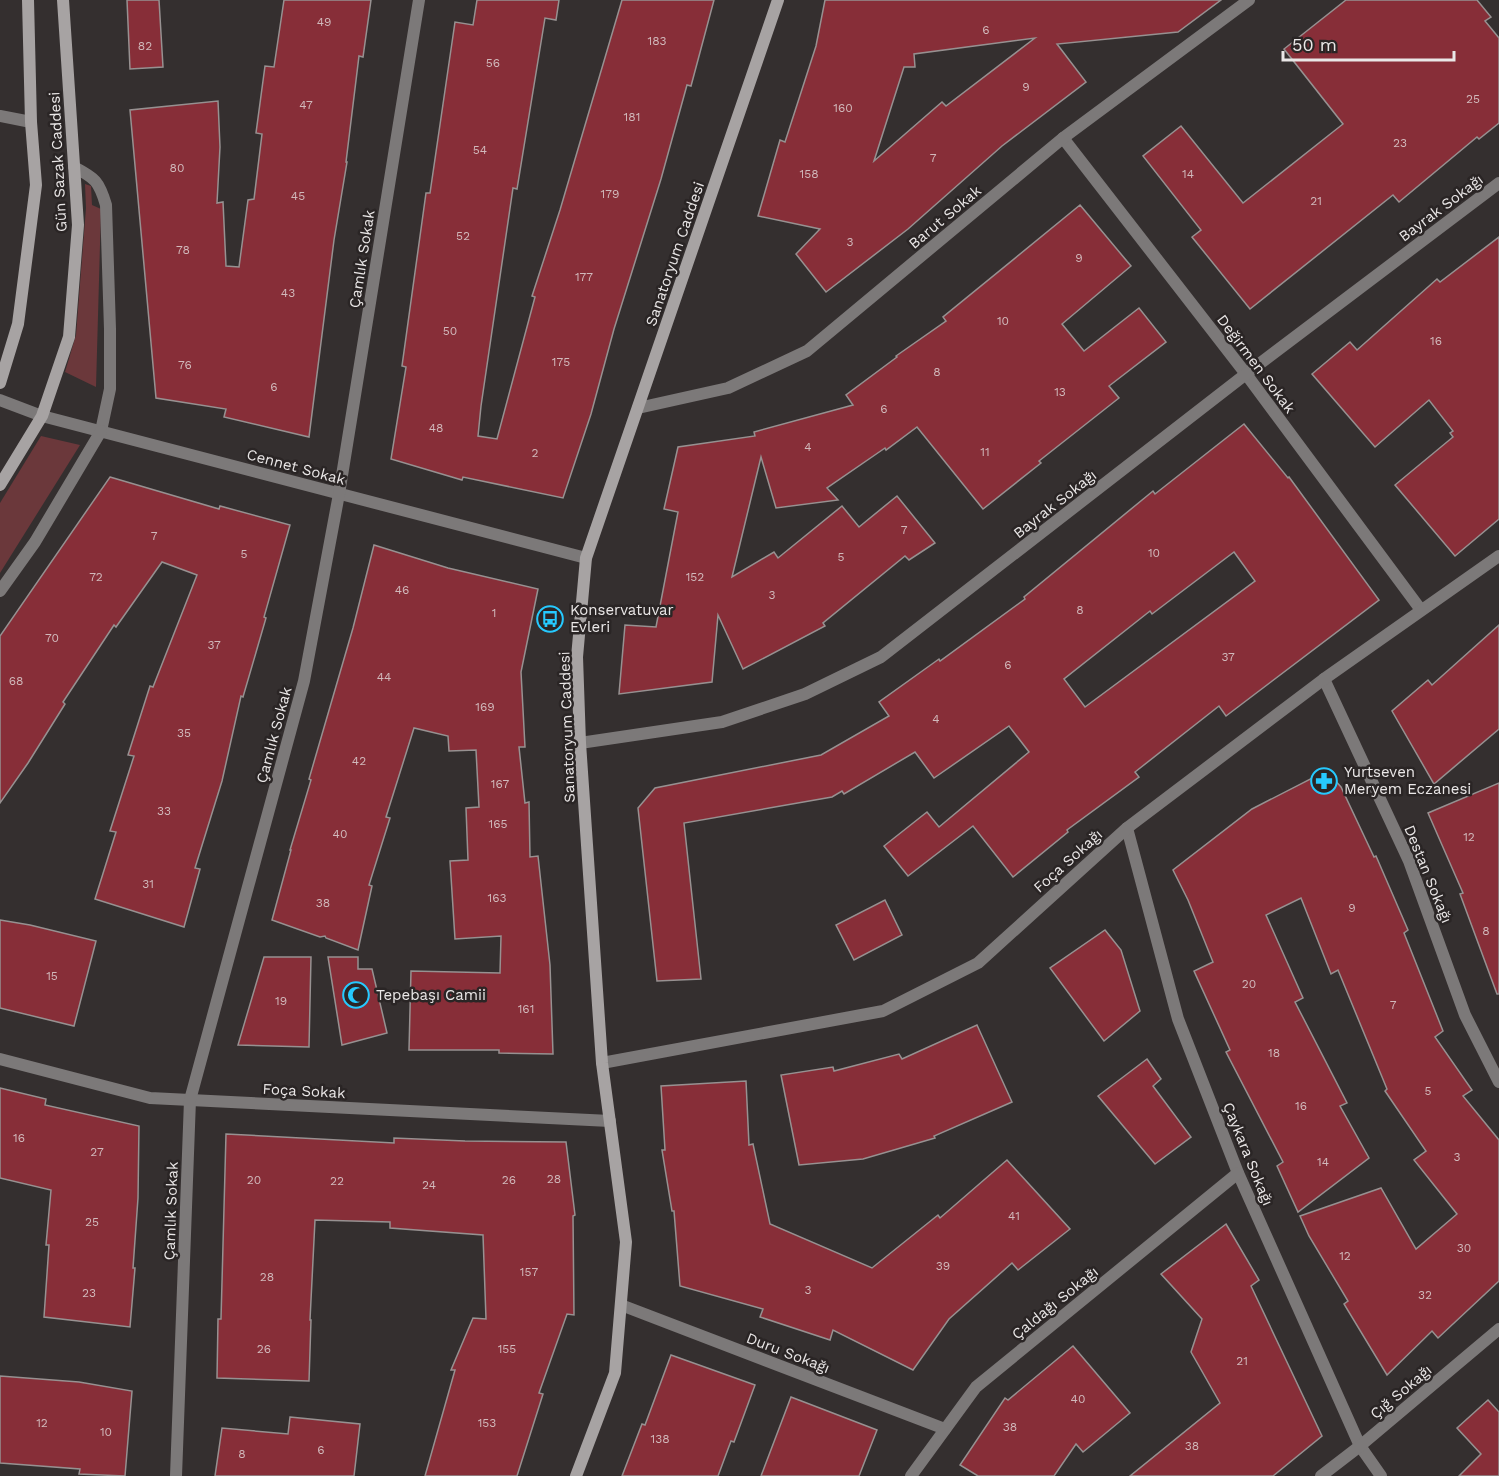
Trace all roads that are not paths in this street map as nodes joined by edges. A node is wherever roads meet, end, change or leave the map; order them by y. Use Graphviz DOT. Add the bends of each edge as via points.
graph roads {
  1 [pos="28,0"];
  2 [pos="63,0"];
  3 [pos="419,0"];
  4 [pos="778,0"];
  5 [pos="1249,0"];
  6 [pos="0,116"];
  7 [pos="31,122"];
  8 [pos="1063,138"];
  9 [pos="74,167"];
  10 [pos="1499,183"];
  11 [pos="1246,374"];
  12 [pos="0,383"];
  13 [pos="0,400"];
  14 [pos="638,408"];
  15 [pos="42,416"];
  16 [pos="100,431"];
  17 [pos="0,485"];
  18 [pos="339,494"];
  19 [pos="1499,556"];
  20 [pos="586,558"];
  21 [pos="0,591"];
  22 [pos="1421,610"];
  23 [pos="1324,679"];
  24 [pos="580,743"];
  25 [pos="1127,828"];
  26 [pos="0,1059"];
  27 [pos="602,1063"];
  28 [pos="1499,1082"];
  29 [pos="190,1100"];
  30 [pos="610,1121"];
  31 [pos="1238,1173"];
  32 [pos="621,1305"];
  33 [pos="1499,1329"];
  34 [pos="945,1429"];
  35 [pos="1360,1446"];
  36 [pos="176,1476"];
  37 [pos="576,1476"];
  38 [pos="911,1476"];
  39 [pos="1321,1476"];
  40 [pos="1381,1476"];
  1 -- 7 [label="main road, Gün Sazak Caddesi"];
  2 -- 9 [label="main road, Gün Sazak Caddesi"];
  3 -- 18 [label="street, Çamlık Sokak"];
  4 -- 14 [label="main road, Sanatoryum Caddesi"];
  5 -- 8 [label="street, Barut Sokak"];
  6 -- 7 [label="street"];
  7 -- 12 [label="main road, Gün Sazak Caddesi" via="36,185 18,324"];
  8 -- 11 [label="street, Değirmen Sokak"];
  8 -- 14 [label="street, Barut Sokak" via="807,351 728,388"];
  9 -- 15 [label="main road, Gün Sazak Caddesi" via="78,225 69,337"];
  9 -- 16 [label="street" via="96,179 105,205 110,389"];
  10 -- 11 [label="street, Bayrak Sokağı"];
  11 -- 22 [label="street, Değirmen Sokak"];
  11 -- 24 [label="street, Bayrak Sokağı" via="881,657 805,694 722,722"];
  13 -- 15 [label="street, Cennet Sokak"];
  14 -- 20 [label="main road, Sanatoryum Caddesi"];
  15 -- 16 [label="street, Cennet Sokak"];
  15 -- 17 [label="main road, Gün Sazak Caddesi"];
  16 -- 18 [label="street, Cennet Sokak"];
  16 -- 21 [label="street"];
  18 -- 20 [label="street, Cennet Sokak"];
  18 -- 29 [label="street, Çamlık Sokak" via="304,681"];
  19 -- 22 [label="street, Foça Sokağı"];
  20 -- 24 [label="main road, Sanatoryum Caddesi" via="577,657"];
  22 -- 23 [label="street, Foça Sokağı"];
  23 -- 25 [label="street, Foça Sokağı"];
  23 -- 28 [label="street, Destan Sokağı" via="1409,861 1465,1015"];
  24 -- 27 [label="main road, Sanatoryum Caddesi"];
  25 -- 27 [label="street, Foça Sokağı" via="978,963 883,1011"];
  25 -- 31 [label="street, Çaykara Sokağı" via="1178,1019"];
  26 -- 29 [label="street, Foça Sokak" via="150,1098"];
  27 -- 30 [label="main road, Sanatoryum Caddesi"];
  29 -- 30 [label="street, Foça Sokak"];
  29 -- 36 [label="street, Çamlık Sokak"];
  30 -- 32 [label="main road, Sanatoryum Caddesi" via="626,1242"];
  31 -- 34 [label="street, Çaldağı Sokağı" via="976,1387"];
  31 -- 35 [label="street, Çaykara Sokağı"];
  32 -- 34 [label="street, Duru Sokağı"];
  32 -- 37 [label="main road, Sanatoryum Caddesi" via="615,1373"];
  33 -- 35 [label="street, Çığ Sokağı"];
  34 -- 38 [label="street, Çaldağı Sokağı"];
  35 -- 39 [label="street, Çığ Sokağı"];
  35 -- 40 [label="street, Çaykara Sokağı"];
}
